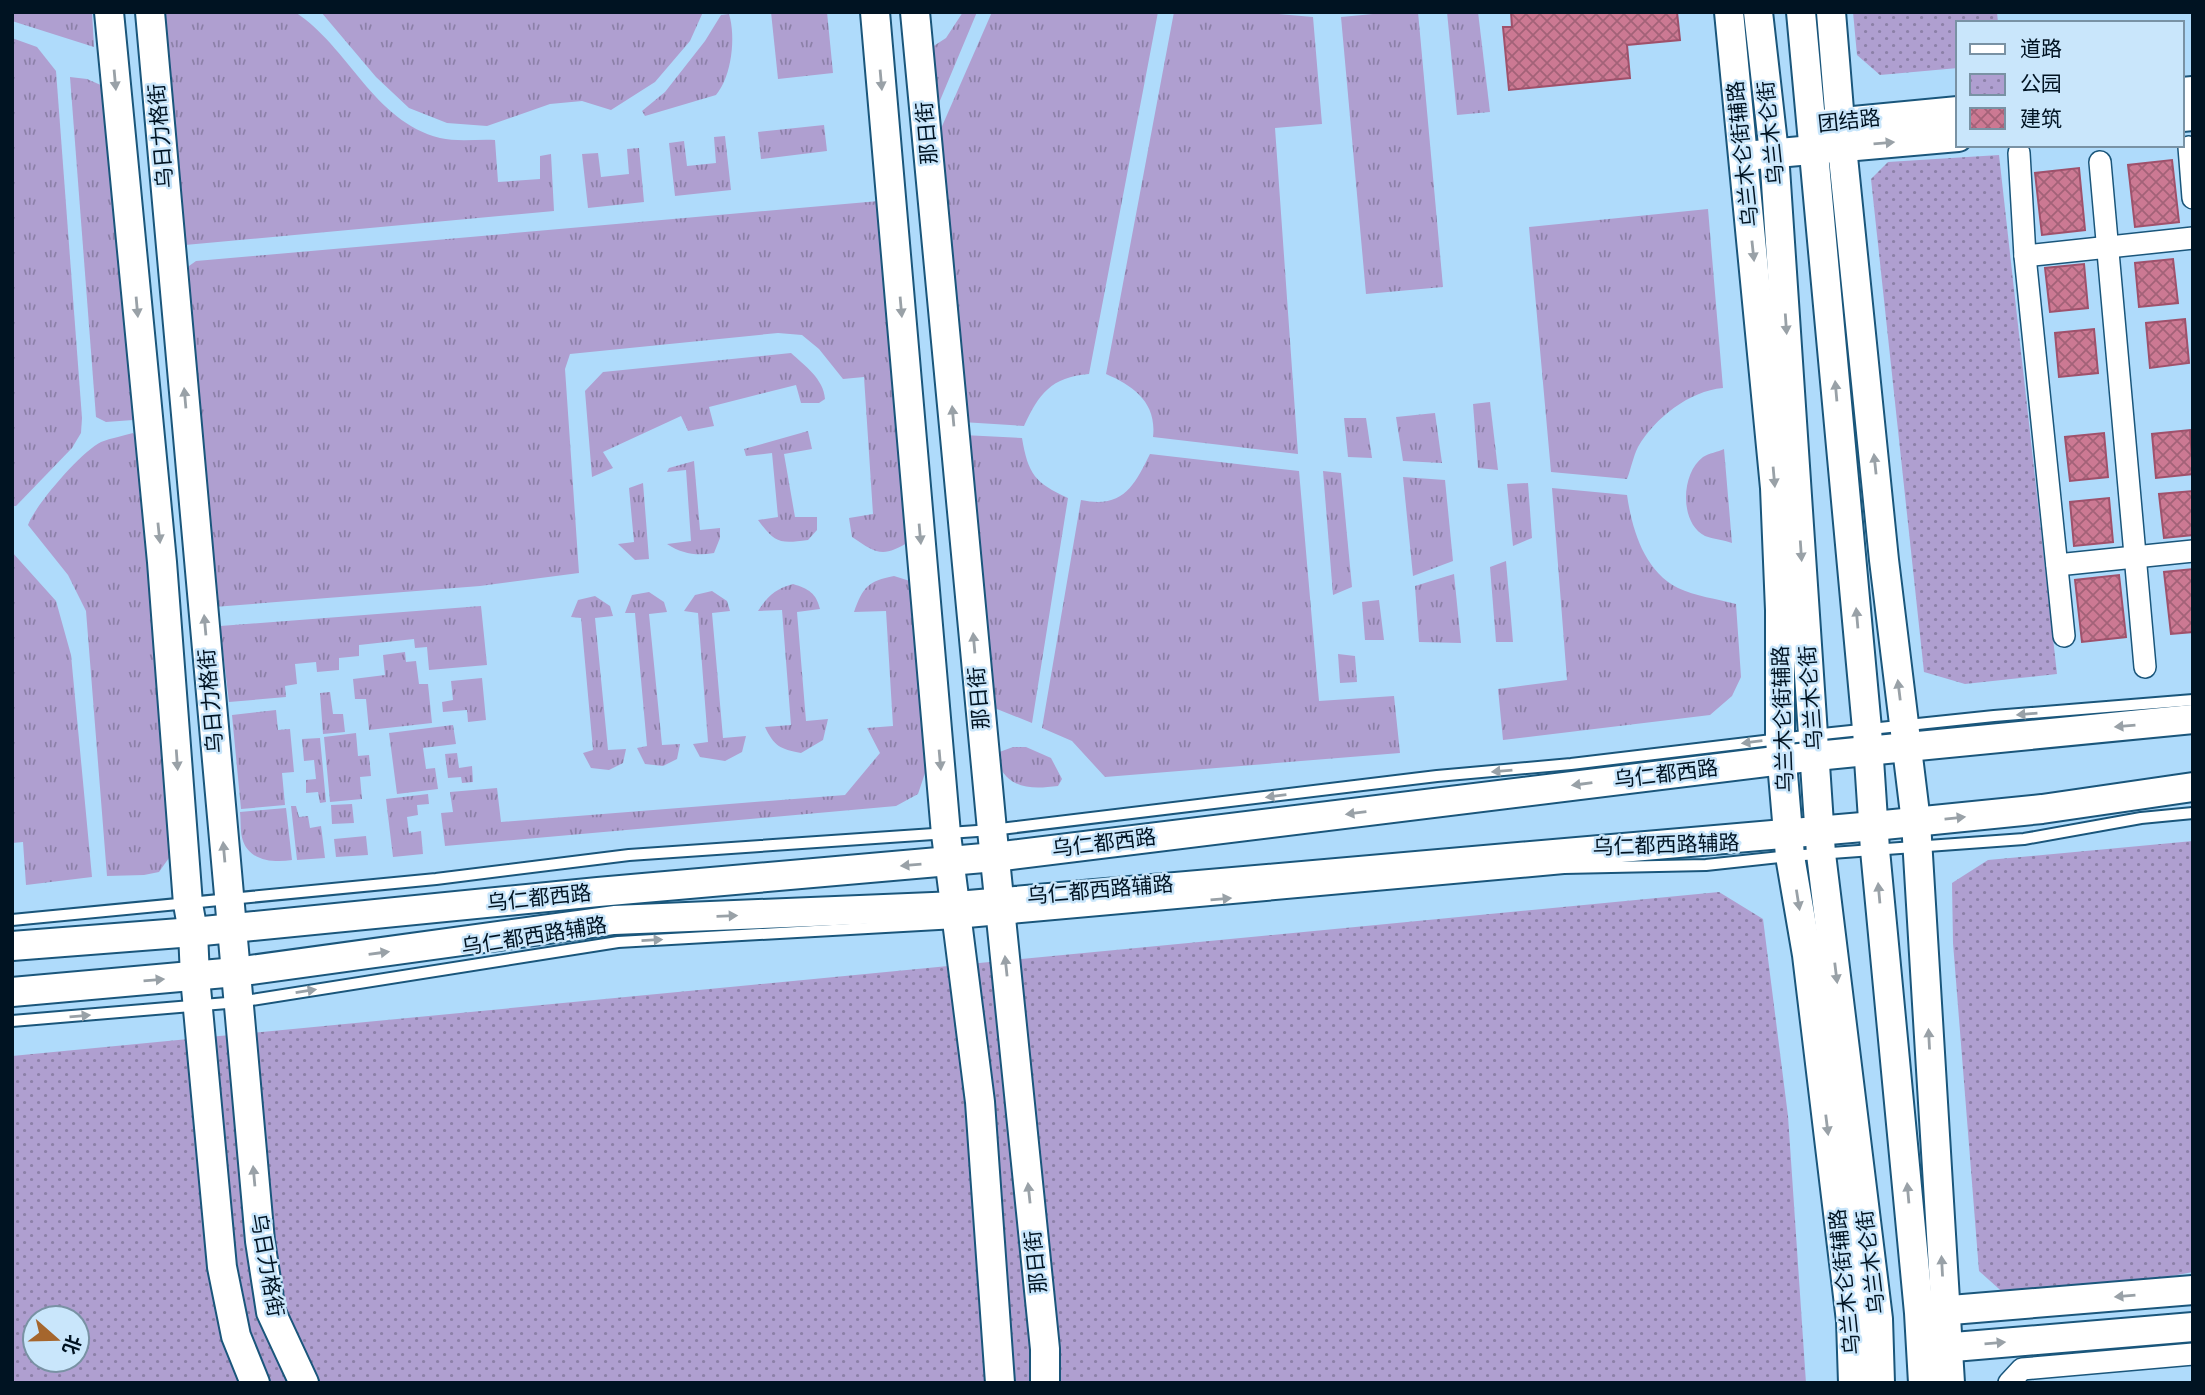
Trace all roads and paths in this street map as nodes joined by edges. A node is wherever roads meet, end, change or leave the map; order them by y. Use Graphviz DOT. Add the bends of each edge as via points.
graph roads {
  1 [pos="109,12"];
  2 [pos="150,12"];
  3 [pos="875,12"];
  4 [pos="915,12"];
  5 [pos="1729,12"];
  6 [pos="1758,12"];
  7 [pos="1801,12"];
  8 [pos="1831,12"];
  9 [pos="1956,111"];
  10 [pos="1841,134"];
  11 [pos="1813,137"];
  12 [pos="1956,137"];
  13 [pos="1773,141"];
  14 [pos="1741,144"];
  15 [pos="2189,147"];
  16 [pos="2019,153"];
  17 [pos="2100,162"];
  18 [pos="2193,198"];
  19 [pos="2193,238"];
  20 [pos="2108,247"];
  21 [pos="2025,256"];
  22 [pos="2193,551"];
  23 [pos="2135,557"];
  24 [pos="2057,565"];
  25 [pos="2064,636"];
  26 [pos="2145,667"];
  27 [pos="2193,700"];
  28 [pos="2193,719"];
  29 [pos="1905,736"];
  30 [pos="1867,740"];
  31 [pos="1814,745"];
  32 [pos="1781,750"];
  33 [pos="2193,787"];
  34 [pos="2193,813"];
  35 [pos="1917,834"];
  36 [pos="1875,838"];
  37 [pos="1821,842"];
  38 [pos="993,843"];
  39 [pos="1790,844"];
  40 [pos="949,847"];
  41 [pos="228,900"];
  42 [pos="188,904"];
  43 [pos="1001,910"];
  44 [pos="957,915"];
  45 [pos="12,919"];
  46 [pos="233,928"];
  47 [pos="193,932"];
  48 [pos="12,946"];
  49 [pos="236,972"];
  50 [pos="195,977"];
  51 [pos="12,992"];
  52 [pos="239,1002"];
  53 [pos="199,1006"];
  54 [pos="12,1021"];
  55 [pos="2193,1290"];
  56 [pos="1932,1312"];
  57 [pos="1864,1320"];
  58 [pos="2193,1326"];
  59 [pos="2121,1346"];
  60 [pos="1935,1348"];
  61 [pos="2193,1353"];
  62 [pos="1862,1364"];
  63 [pos="255,1383"];
  64 [pos="304,1383"];
  65 [pos="1000,1383"];
  66 [pos="1045,1383"];
  67 [pos="1881,1383"];
  68 [pos="1923,1383"];
  69 [pos="1950,1383"];
  70 [pos="2009,1383"];
  1 -- 42 [label="street, 乌日力格街, one-way" via="162,562"];
  41 -- 2 [label="street, 乌日力格街, one-way"];
  3 -- 40 [label="street, 那日街, one-way"];
  38 -- 4 [label="street, 那日街, one-way"];
  5 -- 14 [label="street, 乌兰木仑街辅路"];
  6 -- 13 [label="street, 乌兰木仑街"];
  7 -- 11 [label="street, 乌兰木仑街"];
  8 -- 10 [label="street"];
  9 -- 10 [label="street, 团结路"];
  10 -- 11 [label="street, 团结路"];
  10 -- 12 [label="street, one-way"];
  29 -- 10 [label="street, one-way"];
  11 -- 13 [label="street, 团结路"];
  30 -- 11 [label="street, 乌兰木仑街, one-way"];
  13 -- 14 [label="street, 团结路"];
  13 -- 31 [label="street, 乌兰木仑街, one-way"];
  14 -- 32 [label="street, 乌兰木仑街辅路, one-way" via="1775,488"];
  15 -- 18 [label="street"];
  16 -- 21 [label="street"];
  17 -- 20 [label="street"];
  19 -- 20 [label="street"];
  20 -- 21 [label="street"];
  20 -- 23 [label="street"];
  21 -- 24 [label="street"];
  22 -- 23 [label="street"];
  23 -- 24 [label="street"];
  23 -- 26 [label="street"];
  24 -- 25 [label="street"];
  27 -- 29 [label="lane, one-way" via="1994,716"];
  28 -- 29 [label="street, 乌仁都西路, one-way"];
  29 -- 30 [label="street, 乌仁都西路"];
  29 -- 35 [label="street"];
  30 -- 31 [label="street, 乌仁都西路"];
  30 -- 36 [label="street, 乌兰木仑街"];
  31 -- 32 [label="street, 乌仁都西路"];
  31 -- 37 [label="street, 乌兰木仑街"];
  32 -- 38 [label="street, 乌仁都西路, one-way"];
  32 -- 39 [label="street, 乌兰木仑街辅路"];
  35 -- 33 [label="street, 乌仁都西路, one-way" via="2042,809"];
  34 -- 35 [label="lane" via="2024,839"];
  35 -- 36 [label="street, 乌仁都西路"];
  56 -- 35 [label="street, one-way"];
  36 -- 37 [label="street, 乌仁都西路"];
  56 -- 36 [label="street, 乌兰木仑街, one-way"];
  37 -- 39 [label="street, 乌仁都西路"];
  37 -- 57 [label="street, 乌兰木仑街, one-way"];
  38 -- 40 [label="street, 乌仁都西路"];
  38 -- 43 [label="street, 那日街"];
  43 -- 39 [label="street, 乌仁都西路, one-way" via="1584,850"];
  39 -- 57 [label="street, 乌兰木仑街辅路, one-way"];
  40 -- 41 [label="lane" via="629,855"];
  40 -- 44 [label="street, 那日街"];
  40 -- 46 [label="street, 乌仁都西路, one-way"];
  41 -- 42 [label="lane"];
  41 -- 46 [label="street, 乌日力格街"];
  42 -- 45 [label="lane"];
  42 -- 47 [label="street, 乌日力格街"];
  43 -- 44 [label="street, 乌仁都西路"];
  66 -- 43 [label="street, 那日街, one-way"];
  49 -- 44 [label="street, 乌仁都西路, one-way" via="614,920"];
  52 -- 44 [label="lane, 乌仁都西路辅路, one-way" via="618,942"];
  44 -- 65 [label="street, 那日街" via="980,1102"];
  46 -- 47 [label="street, 乌仁都西路"];
  46 -- 49 [label="street, 乌日力格街"];
  47 -- 48 [label="street, 乌仁都西路"];
  47 -- 50 [label="street, 乌日力格街"];
  49 -- 50 [label="street, 乌仁都西路"];
  49 -- 52 [label="street, 乌日力格街"];
  51 -- 50 [label="street, 乌仁都西路, one-way"];
  50 -- 53 [label="street, 乌日力格街"];
  52 -- 53 [label="lane, 乌仁都西路辅路"];
  64 -- 52 [label="street, 乌日力格街, one-way" via="271,1312 260,1241"];
  54 -- 53 [label="lane, 乌仁都西路辅路, one-way"];
  53 -- 63 [label="street, 乌日力格街" via="222,1267 236,1336"];
  55 -- 56 [label="street, one-way"];
  56 -- 57 [label="street"];
  56 -- 60 [label="street"];
  57 -- 62 [label="street, 乌兰木仑街"];
  58 -- 59 [label="street"];
  60 -- 59 [label="street, one-way"];
  59 -- 61 [label="street"];
  59 -- 70 [label="street" via="2022,1369"];
  60 -- 62 [label="street"];
  60 -- 68 [label="street"];
  60 -- 69 [label="street"];
  62 -- 67 [label="street, 乌兰木仑街"];
}
